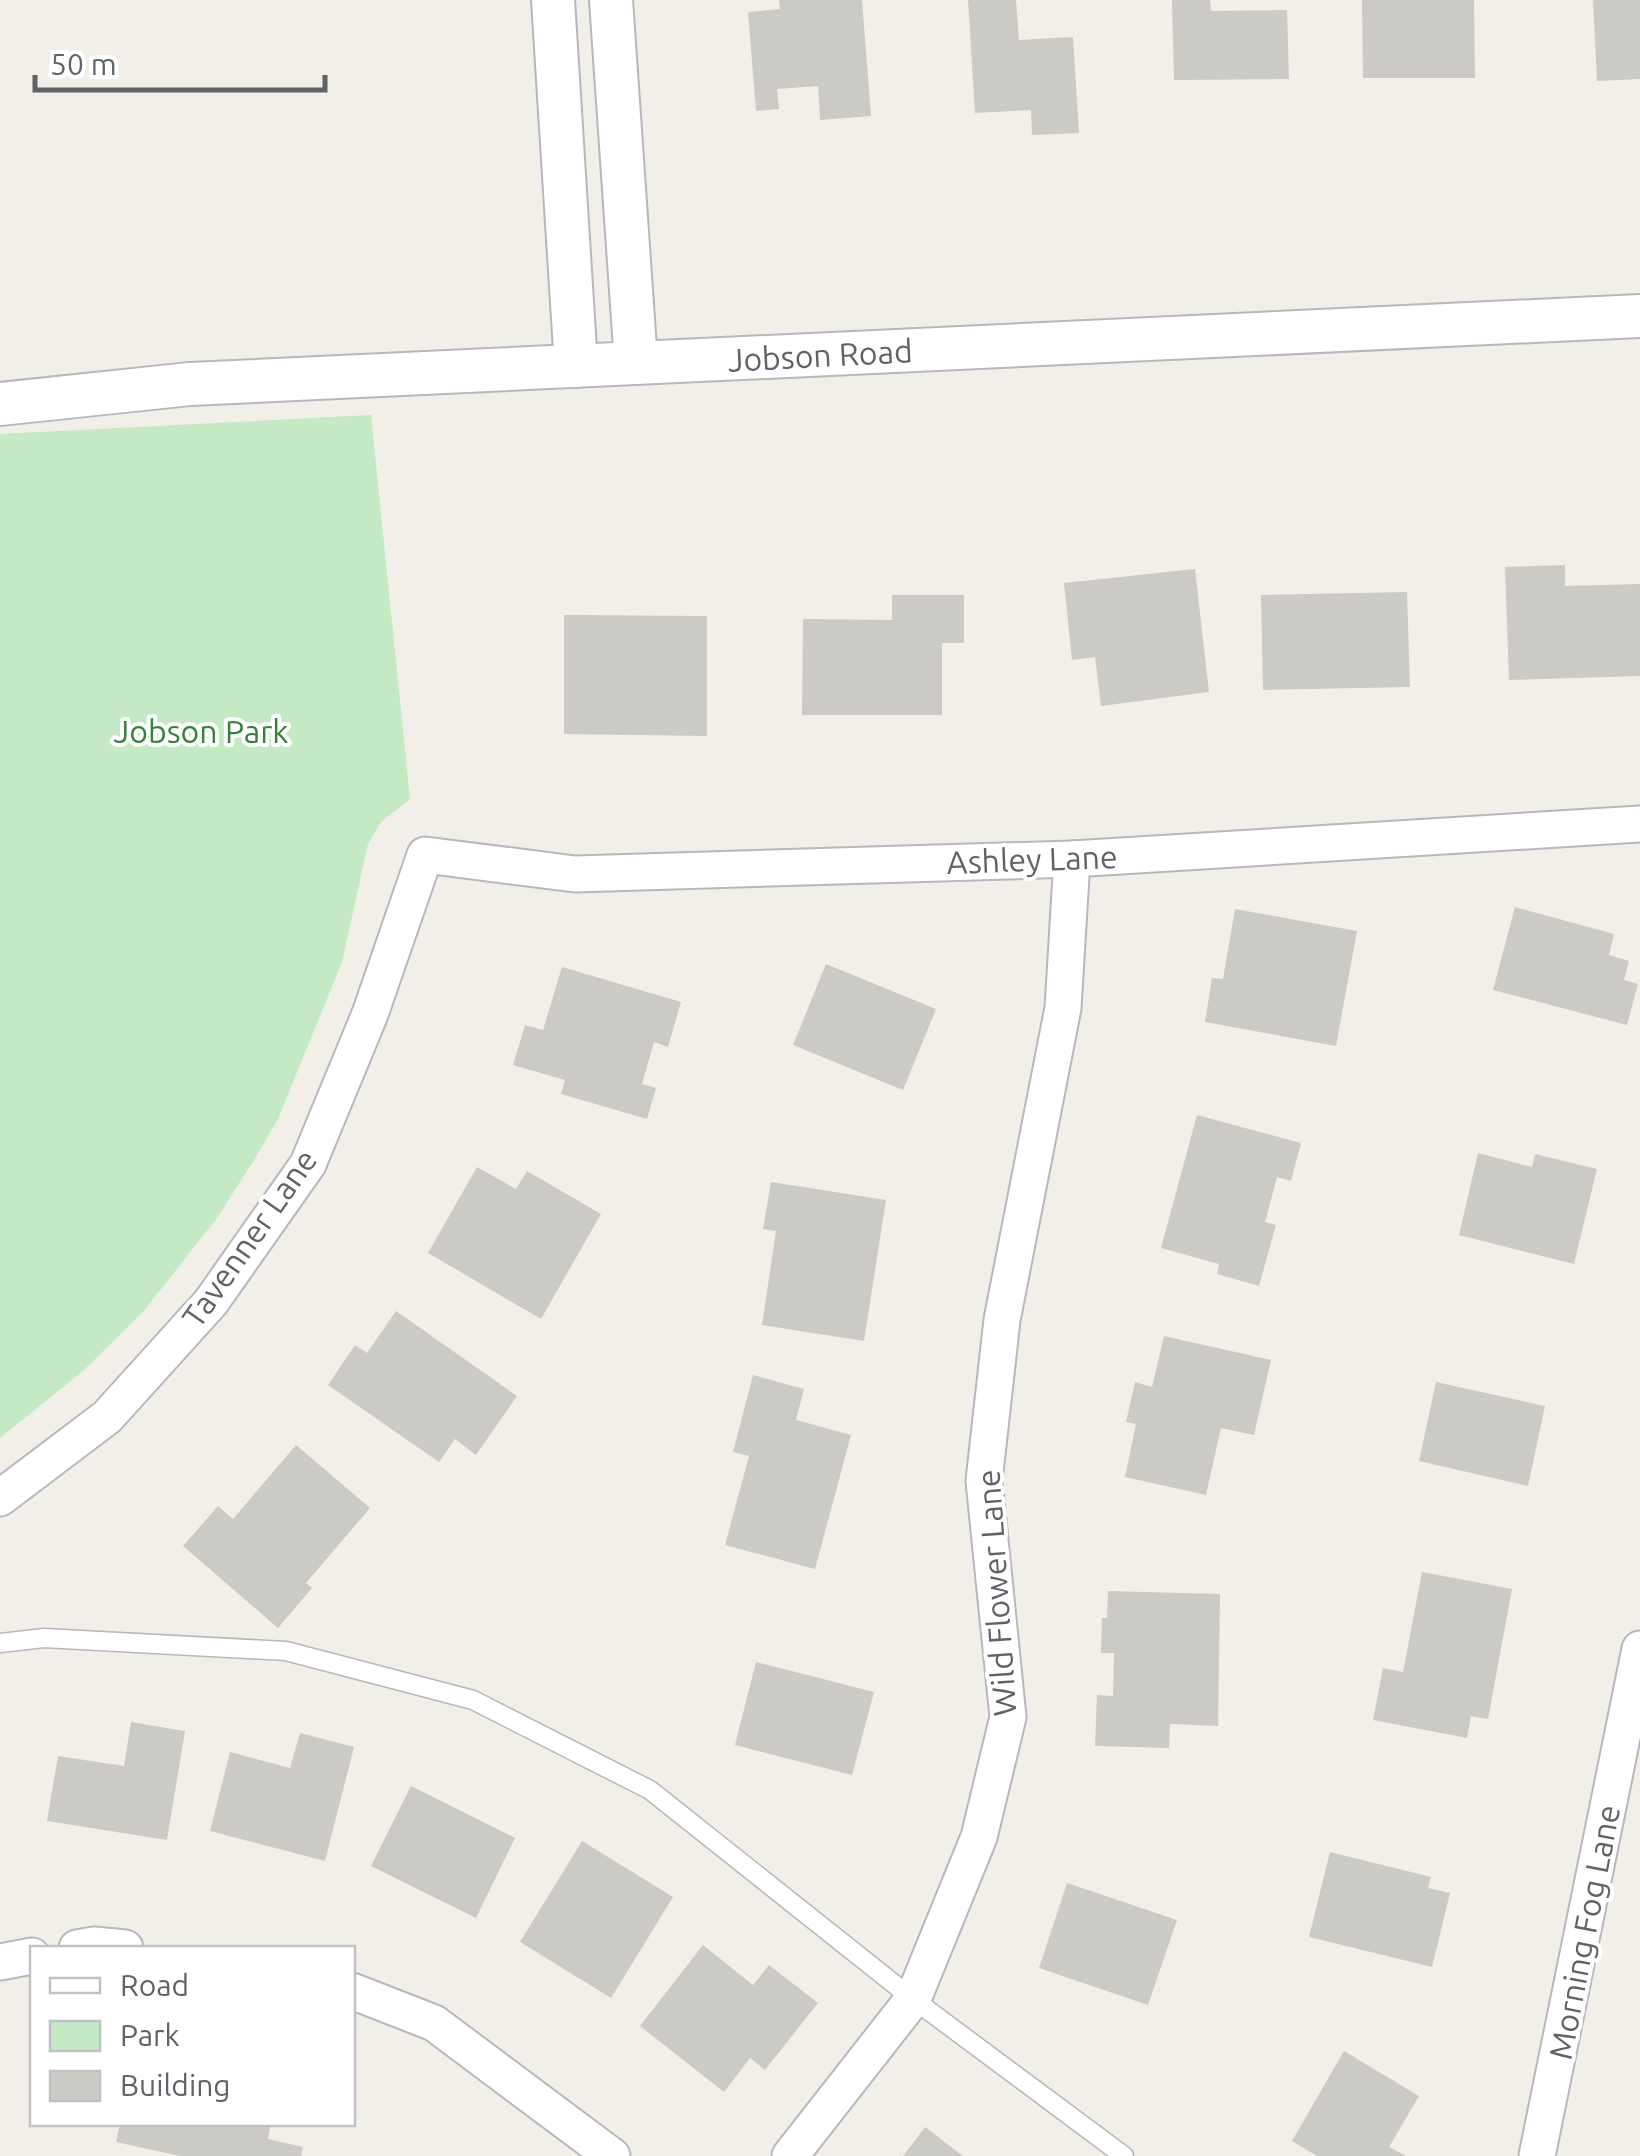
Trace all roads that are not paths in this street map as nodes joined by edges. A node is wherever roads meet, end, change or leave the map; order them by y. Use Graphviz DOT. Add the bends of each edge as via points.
graph roads {
  1 [pos="554,0"];
  2 [pos="611,0"];
  3 [pos="1640,316"];
  4 [pos="636,363"];
  5 [pos="576,366"];
  6 [pos="0,404"];
  7 [pos="1640,824"];
  8 [pos="425,855"];
  9 [pos="1072,859"];
  10 [pos="0,1498"];
  11 [pos="0,1643"];
  12 [pos="1640,1649"];
  13 [pos="30,1956"];
  14 [pos="0,1962"];
  15 [pos="355,1993"];
  16 [pos="914,1999"];
  17 [pos="612,2156"];
  18 [pos="790,2156"];
  19 [pos="1124,2156"];
  20 [pos="1537,2156"];
  1 -- 5 [label="street"];
  2 -- 4 [label="street"];
  3 -- 4 [label="street, Jobson Road"];
  4 -- 5 [label="street, Jobson Road"];
  5 -- 6 [label="street, Jobson Road" via="190,384"];
  7 -- 9 [label="street, Ashley Lane"];
  8 -- 9 [label="street, Ashley Lane" via="575,874"];
  8 -- 10 [label="street, Tavenner Lane" via="308,1164 211,1302 107,1417"];
  9 -- 16 [label="street, Wild Flower Lane" via="1063,1008 1002,1320 984,1481 1008,1717 979,1837"];
  11 -- 16 [label="lane" via="44,1638 286,1651 472,1700 650,1790"];
  12 -- 20 [label="street, Morning Fog Lane"];
  13 -- 14 [label="street"];
  15 -- 17 [label="street" via="434,2024"];
  16 -- 18 [label="street, Wild Flower Lane"];
  16 -- 19 [label="lane"];
}
